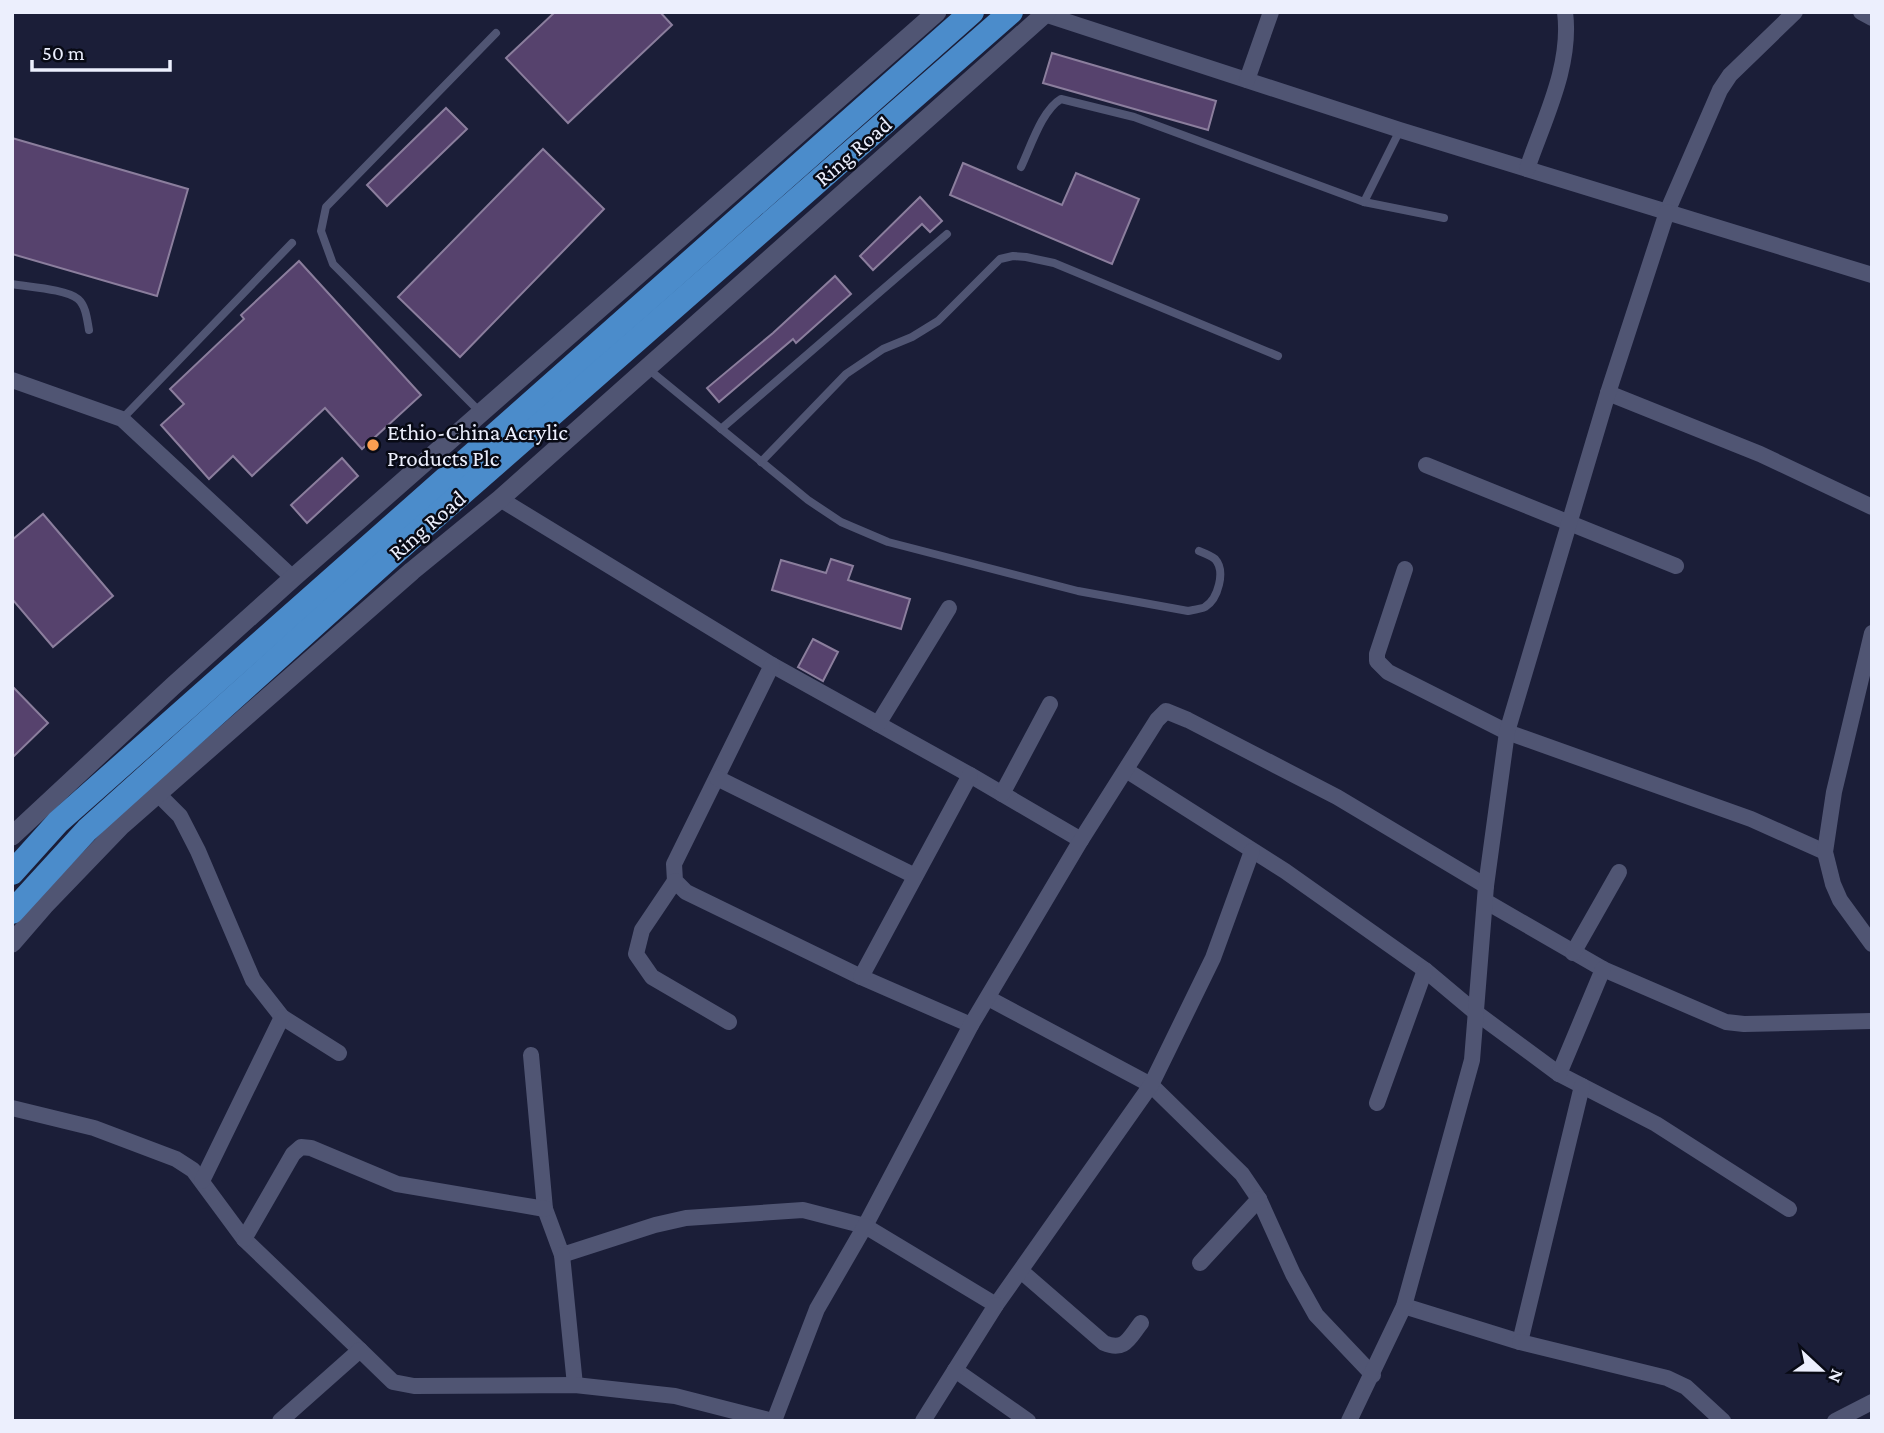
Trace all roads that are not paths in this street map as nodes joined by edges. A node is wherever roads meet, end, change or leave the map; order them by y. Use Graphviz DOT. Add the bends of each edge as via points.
graph roads {
  1 [pos="937,12"];
  2 [pos="972,12"];
  3 [pos="1011,12"];
  4 [pos="1271,12"];
  5 [pos="1565,12"];
  6 [pos="1795,12"];
  7 [pos="1861,12"];
  8 [pos="1045,13"];
  9 [pos="1872,18"];
  10 [pos="496,33"];
  11 [pos="1247,80"];
  12 [pos="1400,130"];
  13 [pos="1021,167"];
  14 [pos="1527,169"];
  15 [pos="1364,202"];
  16 [pos="1667,212"];
  17 [pos="1444,218"];
  18 [pos="947,234"];
  19 [pos="292,243"];
  20 [pos="1872,275"];
  21 [pos="12,284"];
  22 [pos="89,330"];
  23 [pos="1278,356"];
  24 [pos="647,368"];
  25 [pos="12,380"];
  26 [pos="1608,393"];
  27 [pos="481,413"];
  28 [pos="122,418"];
  29 [pos="721,429"];
  30 [pos="761,462"];
  31 [pos="1426,465"];
  32 [pos="500,499"];
  33 [pos="1872,507"];
  34 [pos="1568,523"];
  35 [pos="1199,551"];
  36 [pos="1676,566"];
  37 [pos="1405,569"];
  38 [pos="293,578"];
  39 [pos="949,608"];
  40 [pos="1872,633"];
  41 [pos="772,665"];
  42 [pos="1050,704"];
  43 [pos="878,724"];
  44 [pos="1507,732"];
  45 [pos="1126,770"];
  46 [pos="970,775"];
  47 [pos="717,778"];
  48 [pos="158,794"];
  49 [pos="1002,794"];
  50 [pos="12,836"];
  51 [pos="1081,840"];
  52 [pos="1252,850"];
  53 [pos="1825,852"];
  54 [pos="1619,872"];
  55 [pos="12,873"];
  56 [pos="915,876"];
  57 [pos="675,881"];
  58 [pos="1486,894"];
  59 [pos="12,912"];
  60 [pos="12,943"];
  61 [pos="1872,944"];
  62 [pos="1573,953"];
  63 [pos="1603,969"];
  64 [pos="1425,970"];
  65 [pos="861,977"];
  66 [pos="988,998"];
  67 [pos="1475,1012"];
  68 [pos="282,1017"];
  69 [pos="1872,1021"];
  70 [pos="729,1022"];
  71 [pos="971,1024"];
  72 [pos="339,1053"];
  73 [pos="531,1055"];
  74 [pos="1559,1074"];
  75 [pos="1151,1085"];
  76 [pos="1583,1086"];
  77 [pos="1377,1103"];
  78 [pos="12,1108"];
  79 [pos="202,1181"];
  80 [pos="1259,1199"];
  81 [pos="545,1209"];
  82 [pos="1788,1209"];
  83 [pos="864,1226"];
  84 [pos="244,1239"];
  85 [pos="562,1255"];
  86 [pos="1200,1263"];
  87 [pos="1021,1271"];
  88 [pos="996,1305"];
  89 [pos="1404,1306"];
  90 [pos="1141,1323"];
  91 [pos="1520,1342"];
  92 [pos="360,1350"];
  93 [pos="955,1370"];
  94 [pos="1373,1375"];
  95 [pos="575,1385"];
  96 [pos="1872,1402"];
  97 [pos="280,1421"];
  98 [pos="774,1421"];
  99 [pos="923,1421"];
  100 [pos="1028,1421"];
  101 [pos="1349,1421"];
  102 [pos="1723,1421"];
  103 [pos="1835,1421"];
  1 -- 27 [label="street"];
  2 -- 55 [label="highway, Ring Road" via="58,821"];
  3 -- 59 [label="highway, Ring Road" via="419,531 87,830"];
  4 -- 11 [label="street"];
  5 -- 14 [label="street" via="1562,68"];
  6 -- 16 [label="street" via="1720,90"];
  7 -- 9 [label="street"];
  8 -- 11 [label="street"];
  8 -- 24 [label="street"];
  10 -- 27 [label="lane" via="326,207 321,230 333,264"];
  11 -- 12 [label="street"];
  12 -- 14 [label="street"];
  12 -- 15 [label="lane"];
  13 -- 15 [label="lane" via="1045,115 1061,99 1134,117"];
  14 -- 16 [label="street"];
  15 -- 17 [label="lane"];
  16 -- 20 [label="street"];
  16 -- 26 [label="street"];
  18 -- 29 [label="lane"];
  19 -- 28 [label="lane"];
  21 -- 22 [label="lane" via="78,299"];
  23 -- 30 [label="lane" via="1054,263 1013,256 1000,259 938,321 846,374"];
  24 -- 29 [label="lane"];
  24 -- 32 [label="street"];
  25 -- 28 [label="street"];
  26 -- 33 [label="street" via="1760,454"];
  26 -- 34 [label="street"];
  27 -- 38 [label="street"];
  28 -- 38 [label="street"];
  29 -- 30 [label="lane"];
  30 -- 35 [label="lane" via="841,522 888,542 1078,592 1188,611 1205,607 1214,598 1220,572 1216,560"];
  31 -- 34 [label="street"];
  32 -- 41 [label="street"];
  32 -- 48 [label="street"];
  34 -- 36 [label="street"];
  34 -- 44 [label="street"];
  37 -- 44 [label="street" via="1377,662 1388,672"];
  38 -- 50 [label="street"];
  39 -- 43 [label="street"];
  40 -- 53 [label="street"];
  41 -- 43 [label="street"];
  41 -- 47 [label="street"];
  42 -- 49 [label="street"];
  43 -- 46 [label="street"];
  44 -- 53 [label="street" via="1751,819"];
  44 -- 58 [label="street"];
  45 -- 51 [label="street"];
  45 -- 52 [label="street"];
  45 -- 58 [label="street" via="1157,720 1169,711 1337,797"];
  46 -- 49 [label="street"];
  46 -- 56 [label="street"];
  47 -- 56 [label="street"];
  47 -- 57 [label="street" via="674,864"];
  48 -- 60 [label="street" via="122,825"];
  48 -- 68 [label="street" via="180,816 253,980"];
  49 -- 51 [label="street"];
  51 -- 66 [label="street"];
  52 -- 64 [label="street"];
  52 -- 75 [label="street" via="1213,958"];
  53 -- 61 [label="street" via="1840,900"];
  54 -- 62 [label="street"];
  56 -- 65 [label="street"];
  57 -- 65 [label="street" via="686,892"];
  57 -- 70 [label="street" via="642,930 636,954 652,977"];
  58 -- 62 [label="street"];
  58 -- 67 [label="street"];
  62 -- 63 [label="street"];
  63 -- 69 [label="street" via="1726,1022"];
  63 -- 74 [label="street"];
  64 -- 67 [label="street"];
  64 -- 77 [label="street"];
  65 -- 71 [label="street"];
  66 -- 71 [label="street"];
  66 -- 75 [label="street"];
  67 -- 74 [label="street"];
  67 -- 89 [label="street" via="1472,1060"];
  68 -- 72 [label="street"];
  68 -- 79 [label="street"];
  71 -- 83 [label="street"];
  73 -- 81 [label="street"];
  74 -- 76 [label="street"];
  75 -- 80 [label="street" via="1242,1174"];
  75 -- 87 [label="street"];
  76 -- 82 [label="street" via="1657,1124"];
  76 -- 91 [label="street"];
  78 -- 79 [label="street" via="94,1128 176,1159"];
  79 -- 84 [label="street"];
  80 -- 86 [label="street"];
  80 -- 94 [label="street" via="1316,1315"];
  81 -- 84 [label="street" via="397,1184 301,1147"];
  81 -- 85 [label="street"];
  83 -- 85 [label="street" via="803,1210 686,1218"];
  83 -- 88 [label="street"];
  83 -- 98 [label="street" via="817,1309"];
  84 -- 92 [label="street"];
  85 -- 95 [label="street"];
  87 -- 88 [label="street"];
  87 -- 90 [label="street" via="1104,1343 1123,1345"];
  88 -- 93 [label="street"];
  89 -- 91 [label="street"];
  89 -- 94 [label="street"];
  91 -- 102 [label="street" via="1667,1378 1686,1387"];
  92 -- 95 [label="street" via="393,1382 414,1386"];
  92 -- 97 [label="street"];
  93 -- 99 [label="street"];
  93 -- 100 [label="street"];
  94 -- 101 [label="street"];
  95 -- 98 [label="street" via="675,1396"];
  96 -- 103 [label="street"];
}
